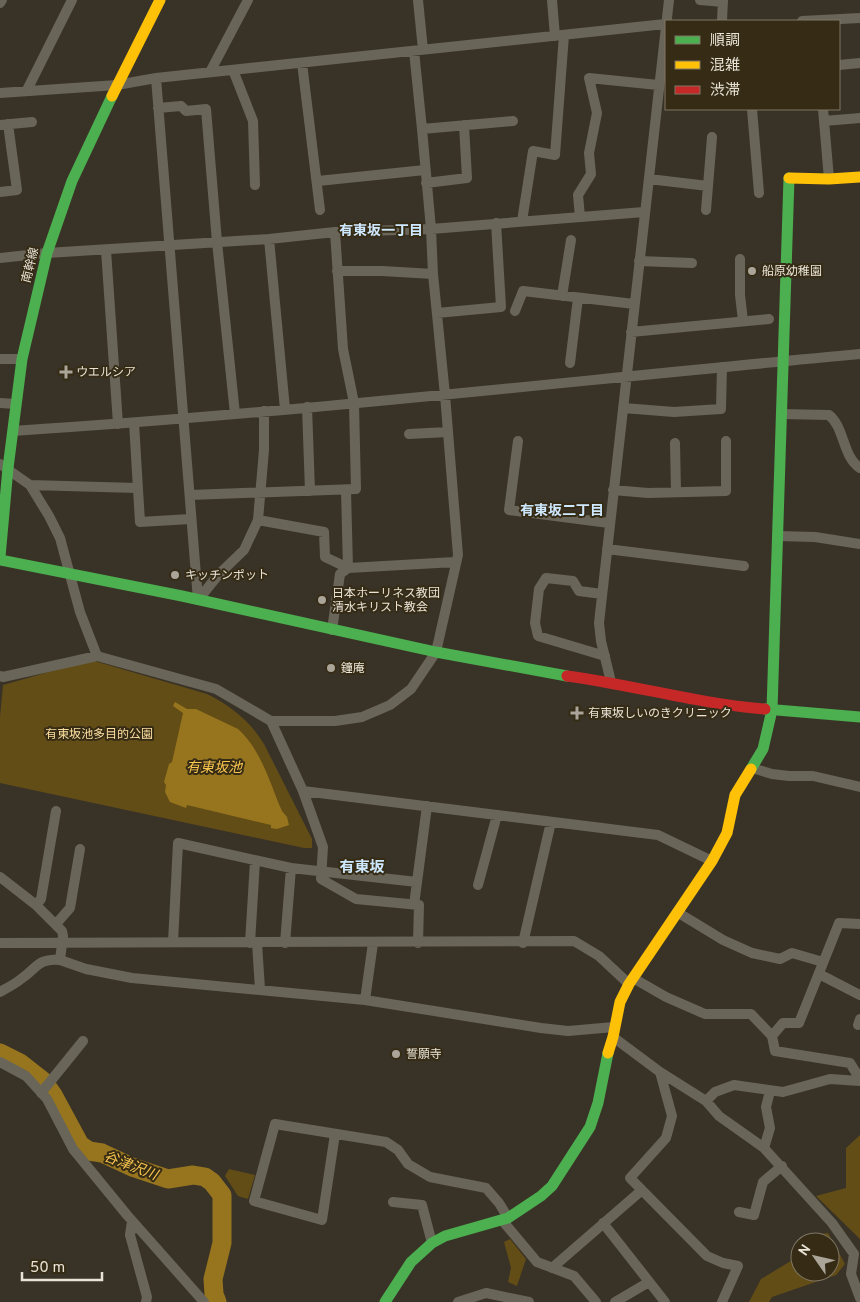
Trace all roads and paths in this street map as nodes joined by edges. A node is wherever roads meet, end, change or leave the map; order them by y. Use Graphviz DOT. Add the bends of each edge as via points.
graph roads {
  1 [pos="72,0"];
  2 [pos="160,0"];
  3 [pos="248,0"];
  4 [pos="418,0"];
  5 [pos="552,0"];
  6 [pos="669,0"];
  7 [pos="700,0"];
  8 [pos="723,1"];
  9 [pos="860,18"];
  10 [pos="666,20"];
  11 [pos="722,20"];
  12 [pos="821,20"];
  13 [pos="665,24"];
  14 [pos="560,36"];
  15 [pos="419,51"];
  16 [pos="302,63"];
  17 [pos="860,63"];
  18 [pos="840,65"];
  19 [pos="233,70"];
  20 [pos="210,72"];
  21 [pos="156,78"];
  22 [pos="117,85"];
  23 [pos="661,88"];
  24 [pos="27,90"];
  25 [pos="0,93"];
  26 [pos="158,108"];
  27 [pos="752,110"];
  28 [pos="823,110"];
  29 [pos="860,118"];
  30 [pos="513,121"];
  31 [pos="824,121"];
  32 [pos="32,122"];
  33 [pos="4,124"];
  34 [pos="464,125"];
  35 [pos="422,129"];
  36 [pos="712,136"];
  37 [pos="425,170"];
  38 [pos="860,177"];
  39 [pos="648,179"];
  40 [pos="829,179"];
  41 [pos="318,181"];
  42 [pos="426,182"];
  43 [pos="255,185"];
  44 [pos="708,186"];
  45 [pos="0,192"];
  46 [pos="759,193"];
  47 [pos="320,210"];
  48 [pos="706,210"];
  49 [pos="644,212"];
  50 [pos="580,217"];
  51 [pos="522,221"];
  52 [pos="496,223"];
  53 [pos="431,229"];
  54 [pos="334,232"];
  55 [pos="269,239"];
  56 [pos="571,240"];
  57 [pos="217,242"];
  58 [pos="168,245"];
  59 [pos="106,250"];
  60 [pos="47,253"];
  61 [pos="0,258"];
  62 [pos="740,259"];
  63 [pos="639,261"];
  64 [pos="692,263"];
  65 [pos="337,271"];
  66 [pos="433,274"];
  67 [pos="562,296"];
  68 [pos="578,298"];
  69 [pos="634,304"];
  70 [pos="516,311"];
  71 [pos="437,312"];
  72 [pos="769,318"];
  73 [pos="743,321"];
  74 [pos="631,332"];
  75 [pos="860,354"];
  76 [pos="0,359"];
  77 [pos="22,359"];
  78 [pos="783,361"];
  79 [pos="570,363"];
  80 [pos="722,367"];
  81 [pos="626,375"];
  82 [pos="445,395"];
  83 [pos="0,403"];
  84 [pos="16,404"];
  85 [pos="354,404"];
  86 [pos="307,407"];
  87 [pos="623,408"];
  88 [pos="285,409"];
  89 [pos="264,411"];
  90 [pos="235,414"];
  91 [pos="781,414"];
  92 [pos="182,419"];
  93 [pos="134,423"];
  94 [pos="118,424"];
  95 [pos="13,431"];
  96 [pos="448,432"];
  97 [pos="409,434"];
  98 [pos="726,441"];
  99 [pos="518,442"];
  100 [pos="675,443"];
  101 [pos="4,466"];
  102 [pos="860,468"];
  103 [pos="30,485"];
  104 [pos="138,488"];
  105 [pos="346,490"];
  106 [pos="613,490"];
  107 [pos="310,491"];
  108 [pos="676,492"];
  109 [pos="260,493"];
  110 [pos="190,496"];
  111 [pos="190,519"];
  112 [pos="258,520"];
  113 [pos="609,523"];
  114 [pos="777,536"];
  115 [pos="860,544"];
  116 [pos="606,549"];
  117 [pos="0,558"];
  118 [pos="455,562"];
  119 [pos="744,566"];
  120 [pos="348,568"];
  121 [pos="69,573"];
  122 [pos="602,594"];
  123 [pos="198,600"];
  124 [pos="332,630"];
  125 [pos="436,652"];
  126 [pos="97,656"];
  127 [pos="605,656"];
  128 [pos="0,676"];
  129 [pos="612,682"];
  130 [pos="772,710"];
  131 [pos="860,717"];
  132 [pos="271,721"];
  133 [pos="752,768"];
  134 [pos="860,787"];
  135 [pos="302,790"];
  136 [pos="427,806"];
  137 [pos="56,811"];
  138 [pos="497,815"];
  139 [pos="551,822"];
  140 [pos="80,849"];
  141 [pos="255,861"];
  142 [pos="712,861"];
  143 [pos="292,868"];
  144 [pos="320,871"];
  145 [pos="0,877"];
  146 [pos="417,882"];
  147 [pos="478,886"];
  148 [pos="36,905"];
  149 [pos="414,905"];
  150 [pos="677,912"];
  151 [pos="56,924"];
  152 [pos="860,924"];
  153 [pos="173,942"];
  154 [pos="523,942"];
  155 [pos="0,943"];
  156 [pos="254,943"];
  157 [pos="285,943"];
  158 [pos="373,943"];
  159 [pos="418,943"];
  160 [pos="62,944"];
  161 [pos="60,960"];
  162 [pos="824,962"];
  163 [pos="819,974"];
  164 [pos="631,981"];
  165 [pos="260,989"];
  166 [pos="0,992"];
  167 [pos="860,995"];
  168 [pos="365,1000"];
  169 [pos="614,1032"];
  170 [pos="772,1036"];
  171 [pos="83,1041"];
  172 [pos="0,1062"];
  173 [pos="660,1072"];
  174 [pos="860,1080"];
  175 [pos="770,1091"];
  176 [pos="42,1093"];
  177 [pos="706,1101"];
  178 [pos="335,1134"];
  179 [pos="764,1148"];
  180 [pos="782,1166"];
  181 [pos="642,1190"];
  182 [pos="393,1202"];
  183 [pos="739,1212"];
  184 [pos="505,1219"];
  185 [pos="132,1221"];
  186 [pos="603,1224"];
  187 [pos="432,1243"];
  188 [pos="552,1268"];
  189 [pos="649,1282"];
  190 [pos="860,1298"];
  191 [pos="146,1302"];
  192 [pos="204,1302"];
  193 [pos="385,1302"];
  194 [pos="458,1302"];
  195 [pos="529,1302"];
  196 [pos="596,1302"];
  197 [pos="615,1302"];
  198 [pos="665,1302"];
  199 [pos="722,1302"];
  1 -- 24 [label="street"];
  2 -- 22 [label="street, 南幹線"];
  3 -- 20 [label="street"];
  4 -- 15 [label="street"];
  5 -- 14 [label="street"];
  6 -- 10 [label="street"];
  7 -- 8 [label="street"];
  8 -- 11 [label="street"];
  9 -- 12 [label="street"];
  13 -- 14 [label="street"];
  13 -- 23 [label="street"];
  14 -- 15 [label="street"];
  14 -- 51 [label="street" via="555,155 533,151"];
  15 -- 16 [label="street"];
  15 -- 35 [label="street"];
  16 -- 19 [label="street"];
  16 -- 41 [label="street"];
  17 -- 18 [label="street"];
  19 -- 20 [label="street"];
  19 -- 43 [label="street" via="253,121"];
  20 -- 21 [label="street"];
  21 -- 22 [label="street"];
  21 -- 26 [label="street"];
  22 -- 24 [label="street"];
  22 -- 60 [label="street, 南幹線" via="72,182"];
  23 -- 39 [label="street"];
  23 -- 50 [label="street" via="589,78 597,113 589,153 591,174 578,195"];
  24 -- 25 [label="street"];
  26 -- 57 [label="street" via="206,109"];
  26 -- 58 [label="street"];
  27 -- 46 [label="street"];
  28 -- 31 [label="street"];
  29 -- 31 [label="street"];
  30 -- 34 [label="street"];
  31 -- 40 [label="street"];
  32 -- 33 [label="street"];
  33 -- 45 [label="street" via="17,190"];
  34 -- 35 [label="street"];
  34 -- 42 [label="street" via="467,178"];
  35 -- 37 [label="street"];
  36 -- 44 [label="street"];
  37 -- 41 [label="street"];
  37 -- 42 [label="street"];
  38 -- 40 [label="street"];
  39 -- 44 [label="street"];
  39 -- 49 [label="street"];
  40 -- 78 [label="street" via="789,178"];
  41 -- 47 [label="street"];
  42 -- 53 [label="street"];
  44 -- 48 [label="street"];
  49 -- 50 [label="street"];
  49 -- 63 [label="street"];
  50 -- 51 [label="street"];
  51 -- 52 [label="street"];
  52 -- 53 [label="street"];
  52 -- 71 [label="street" via="501,308"];
  53 -- 54 [label="street"];
  53 -- 66 [label="street"];
  54 -- 55 [label="street"];
  54 -- 65 [label="street"];
  55 -- 57 [label="street"];
  55 -- 88 [label="street"];
  56 -- 67 [label="street"];
  57 -- 58 [label="street"];
  57 -- 90 [label="street"];
  58 -- 59 [label="street"];
  58 -- 92 [label="street"];
  59 -- 60 [label="street"];
  59 -- 94 [label="street"];
  60 -- 61 [label="street"];
  60 -- 77 [label="street, 南幹線"];
  62 -- 73 [label="street"];
  63 -- 64 [label="street"];
  63 -- 69 [label="street"];
  65 -- 66 [label="street"];
  65 -- 85 [label="street" via="342,349"];
  66 -- 71 [label="street"];
  67 -- 68 [label="street"];
  67 -- 70 [label="street" via="523,291"];
  68 -- 69 [label="street"];
  68 -- 79 [label="street"];
  69 -- 74 [label="street"];
  71 -- 82 [label="street"];
  72 -- 73 [label="street"];
  73 -- 74 [label="street"];
  74 -- 81 [label="street"];
  75 -- 78 [label="street"];
  76 -- 77 [label="street"];
  77 -- 84 [label="street, 南幹線"];
  78 -- 80 [label="street"];
  78 -- 91 [label="street"];
  80 -- 81 [label="street"];
  80 -- 87 [label="street" via="721,409 674,412"];
  81 -- 82 [label="street"];
  81 -- 87 [label="street"];
  82 -- 85 [label="street"];
  82 -- 96 [label="street"];
  83 -- 84 [label="street"];
  84 -- 95 [label="street, 南幹線"];
  85 -- 86 [label="street"];
  85 -- 105 [label="street" via="356,490"];
  86 -- 88 [label="street"];
  86 -- 107 [label="street"];
  87 -- 106 [label="street"];
  88 -- 89 [label="street"];
  89 -- 90 [label="street"];
  89 -- 109 [label="street"];
  90 -- 92 [label="street"];
  91 -- 102 [label="street" via="829,415 835,420 852,462"];
  91 -- 114 [label="street"];
  92 -- 93 [label="street"];
  92 -- 110 [label="street"];
  93 -- 94 [label="street"];
  93 -- 104 [label="street"];
  94 -- 95 [label="street"];
  95 -- 101 [label="street, 南幹線"];
  96 -- 97 [label="street"];
  96 -- 118 [label="street" via="458,555"];
  98 -- 108 [label="street" via="726,491"];
  99 -- 113 [label="street" via="509,510"];
  100 -- 108 [label="street"];
  101 -- 103 [label="street"];
  101 -- 117 [label="street, 南幹線"];
  103 -- 104 [label="street"];
  103 -- 121 [label="street" via="60,538"];
  104 -- 111 [label="street" via="140,522"];
  105 -- 107 [label="street"];
  105 -- 120 [label="street"];
  106 -- 108 [label="street"];
  106 -- 113 [label="street"];
  107 -- 109 [label="street"];
  109 -- 110 [label="street"];
  109 -- 112 [label="street"];
  110 -- 111 [label="street"];
  111 -- 123 [label="street"];
  112 -- 120 [label="street" via="324,532 325,557"];
  112 -- 123 [label="street" via="244,550 218,574"];
  113 -- 116 [label="street"];
  114 -- 115 [label="street" via="815,537"];
  114 -- 130 [label="street"];
  116 -- 119 [label="street"];
  116 -- 122 [label="street"];
  117 -- 121 [label="street" via="18,565"];
  118 -- 120 [label="street"];
  118 -- 125 [label="street"];
  120 -- 124 [label="street" via="340,574"];
  121 -- 123 [label="street"];
  121 -- 126 [label="street"];
  122 -- 127 [label="street" via="599,623"];
  122 -- 127 [label="street" via="579,591 573,581 546,578 539,589 535,623 538,636"];
  123 -- 124 [label="street"];
  124 -- 125 [label="street"];
  125 -- 129 [label="street"];
  125 -- 132 [label="street" via="411,689 390,706 362,717 335,721"];
  126 -- 128 [label="street"];
  126 -- 132 [label="street" via="216,689"];
  127 -- 129 [label="street"];
  129 -- 130 [label="street" via="736,707"];
  130 -- 131 [label="street"];
  130 -- 133 [label="street" via="764,749"];
  132 -- 135 [label="street"];
  133 -- 134 [label="street" via="780,775 813,776"];
  133 -- 142 [label="street" via="736,795 727,833"];
  135 -- 136 [label="street"];
  135 -- 144 [label="street" via="323,847"];
  136 -- 138 [label="street"];
  136 -- 146 [label="street"];
  137 -- 148 [label="street" via="42,898"];
  138 -- 139 [label="street"];
  138 -- 147 [label="street"];
  139 -- 142 [label="street" via="658,835"];
  139 -- 154 [label="street"];
  140 -- 151 [label="street" via="70,908"];
  141 -- 143 [label="street"];
  141 -- 153 [label="street" via="178,843"];
  141 -- 156 [label="street"];
  142 -- 150 [label="street"];
  143 -- 144 [label="street"];
  143 -- 157 [label="street"];
  144 -- 146 [label="street"];
  144 -- 149 [label="street" via="321,879 356,899"];
  145 -- 148 [label="street"];
  146 -- 149 [label="street"];
  148 -- 151 [label="street"];
  149 -- 159 [label="street" via="419,905"];
  150 -- 162 [label="street" via="723,940 752,953 780,959 792,953"];
  150 -- 164 [label="street"];
  151 -- 160 [label="street" via="62,930"];
  152 -- 162 [label="street" via="839,923"];
  153 -- 156 [label="street"];
  153 -- 160 [label="street"];
  154 -- 159 [label="street"];
  154 -- 164 [label="street" via="574,941"];
  155 -- 160 [label="street"];
  156 -- 157 [label="street"];
  156 -- 165 [label="street"];
  157 -- 158 [label="street"];
  158 -- 159 [label="street"];
  158 -- 168 [label="street"];
  160 -- 161 [label="street"];
  161 -- 165 [label="street" via="132,978"];
  161 -- 166 [label="street" via="46,960 38,964"];
  162 -- 163 [label="street"];
  163 -- 167 [label="street"];
  163 -- 170 [label="street" via="799,1023 783,1023"];
  164 -- 169 [label="street" via="620,1002"];
  164 -- 170 [label="street" via="705,1014 751,1014"];
  165 -- 168 [label="street"];
  168 -- 169 [label="street" via="541,1028"];
  169 -- 173 [label="street"];
  169 -- 184 [label="street" via="590,1127 552,1186"];
  170 -- 174 [label="street" via="775,1051 850,1063"];
  171 -- 176 [label="street"];
  172 -- 176 [label="street" via="26,1076"];
  173 -- 177 [label="street"];
  173 -- 181 [label="street" via="672,1116 666,1138 630,1178"];
  174 -- 175 [label="street" via="830,1079 783,1092"];
  175 -- 177 [label="street" via="734,1085 715,1092"];
  175 -- 179 [label="street" via="766,1106 770,1128"];
  176 -- 185 [label="street" via="73,1149"];
  177 -- 179 [label="street" via="719,1116"];
  178 -- 178 [label="street" via="276,1124 254,1201 322,1220"];
  178 -- 184 [label="street" via="386,1142 398,1150 408,1164 430,1176 486,1188 499,1203"];
  179 -- 180 [label="street"];
  180 -- 183 [label="street" via="763,1182 754,1215"];
  180 -- 190 [label="street" via="832,1223 854,1254 851,1274"];
  181 -- 186 [label="street"];
  181 -- 199 [label="street" via="707,1256 738,1266"];
  182 -- 187 [label="street" via="422,1206"];
  184 -- 187 [label="street" via="445,1236"];
  184 -- 188 [label="street" via="536,1262"];
  185 -- 191 [label="street" via="130,1235 148,1297"];
  185 -- 192 [label="street"];
  186 -- 188 [label="street"];
  186 -- 189 [label="street"];
  187 -- 193 [label="street" via="411,1262"];
  188 -- 196 [label="street" via="574,1276"];
  189 -- 197 [label="street"];
  189 -- 198 [label="street"];
  194 -- 195 [label="street" via="486,1293"];
}
